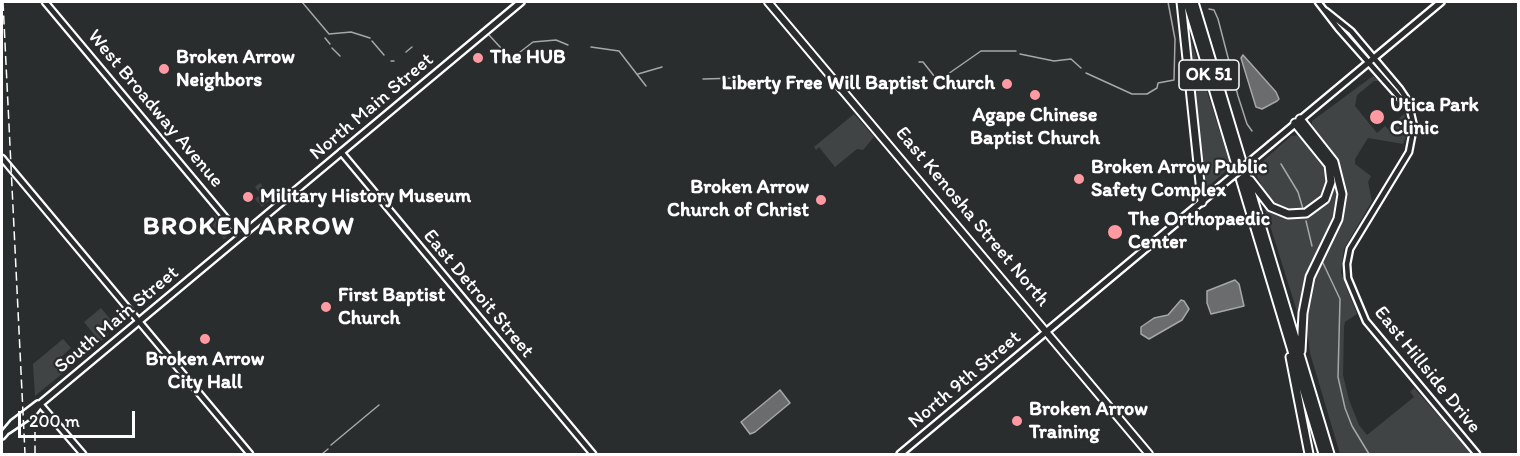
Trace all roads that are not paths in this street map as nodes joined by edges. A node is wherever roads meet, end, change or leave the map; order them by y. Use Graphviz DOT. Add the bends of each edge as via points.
graph roads {
  1 [pos="45,2"];
  2 [pos="521,2"];
  3 [pos="768,2"];
  4 [pos="1180,2"];
  5 [pos="1187,2"];
  6 [pos="1194,2"];
  7 [pos="1318,2"];
  8 [pos="1441,2"];
  9 [pos="1371,60"];
  10 [pos="1298,121"];
  11 [pos="341,152"];
  12 [pos="2,158"];
  13 [pos="1247,177"];
  14 [pos="1202,202"];
  15 [pos="241,236"];
  16 [pos="138,321"];
  17 [pos="1286,331"];
  18 [pos="1047,332"];
  19 [pos="1301,356"];
  20 [pos="40,404"];
  21 [pos="2,436"];
  22 [pos="73,443"];
  23 [pos="74,454"];
  24 [pos="83,454"];
  25 [pos="250,454"];
  26 [pos="593,454"];
  27 [pos="900,454"];
  28 [pos="1149,454"];
  29 [pos="1309,454"];
  30 [pos="1323,454"];
  31 [pos="1330,454"];
  32 [pos="1477,454"];
  1 -- 15 [label="street, West Broadway Avenue"];
  2 -- 11 [label="main road, North Main Street"];
  3 -- 18 [label="main road, East Kenosha Street North"];
  4 -- 14 [label="highway"];
  5 -- 17 [label="highway, OK 51"];
  6 -- 13 [label="highway, OK 51"];
  7 -- 9 [label="street, East Hillside Drive"];
  8 -- 9 [label="main road"];
  9 -- 10 [label="main road"];
  9 -- 32 [label="street, East Hillside Drive" via="1408,107 1414,131 1411,147 1350,249 1347,274 1366,321"];
  10 -- 13 [label="highway" via="1329,165 1330,186 1320,204 1301,214 1284,213 1267,203"];
  10 -- 14 [label="main road, North 9th Street, bridge"];
  10 -- 19 [label="highway" via="1334,162 1342,194 1338,219 1310,277"];
  11 -- 15 [label="main road, North Main Street"];
  11 -- 26 [label="street, East Detroit Street"];
  12 -- 16 [label="street"];
  13 -- 19 [label="highway, OK 51"];
  14 -- 18 [label="main road, North 9th Street"];
  15 -- 16 [label="main road, South Main Street"];
  16 -- 20 [label="main road, South Main Street"];
  16 -- 25 [label="street"];
  17 -- 29 [label="highway"];
  17 -- 30 [label="highway, OK 51"];
  18 -- 27 [label="main road, North 9th Street"];
  18 -- 28 [label="main road, East Kenosha Street North"];
  19 -- 31 [label="highway, OK 51"];
  20 -- 21 [label="main road, South Main Street" via="33,414"];
  20 -- 22 [label="street"];
  22 -- 23 [label="street"];
  22 -- 24 [label="street"];
}
